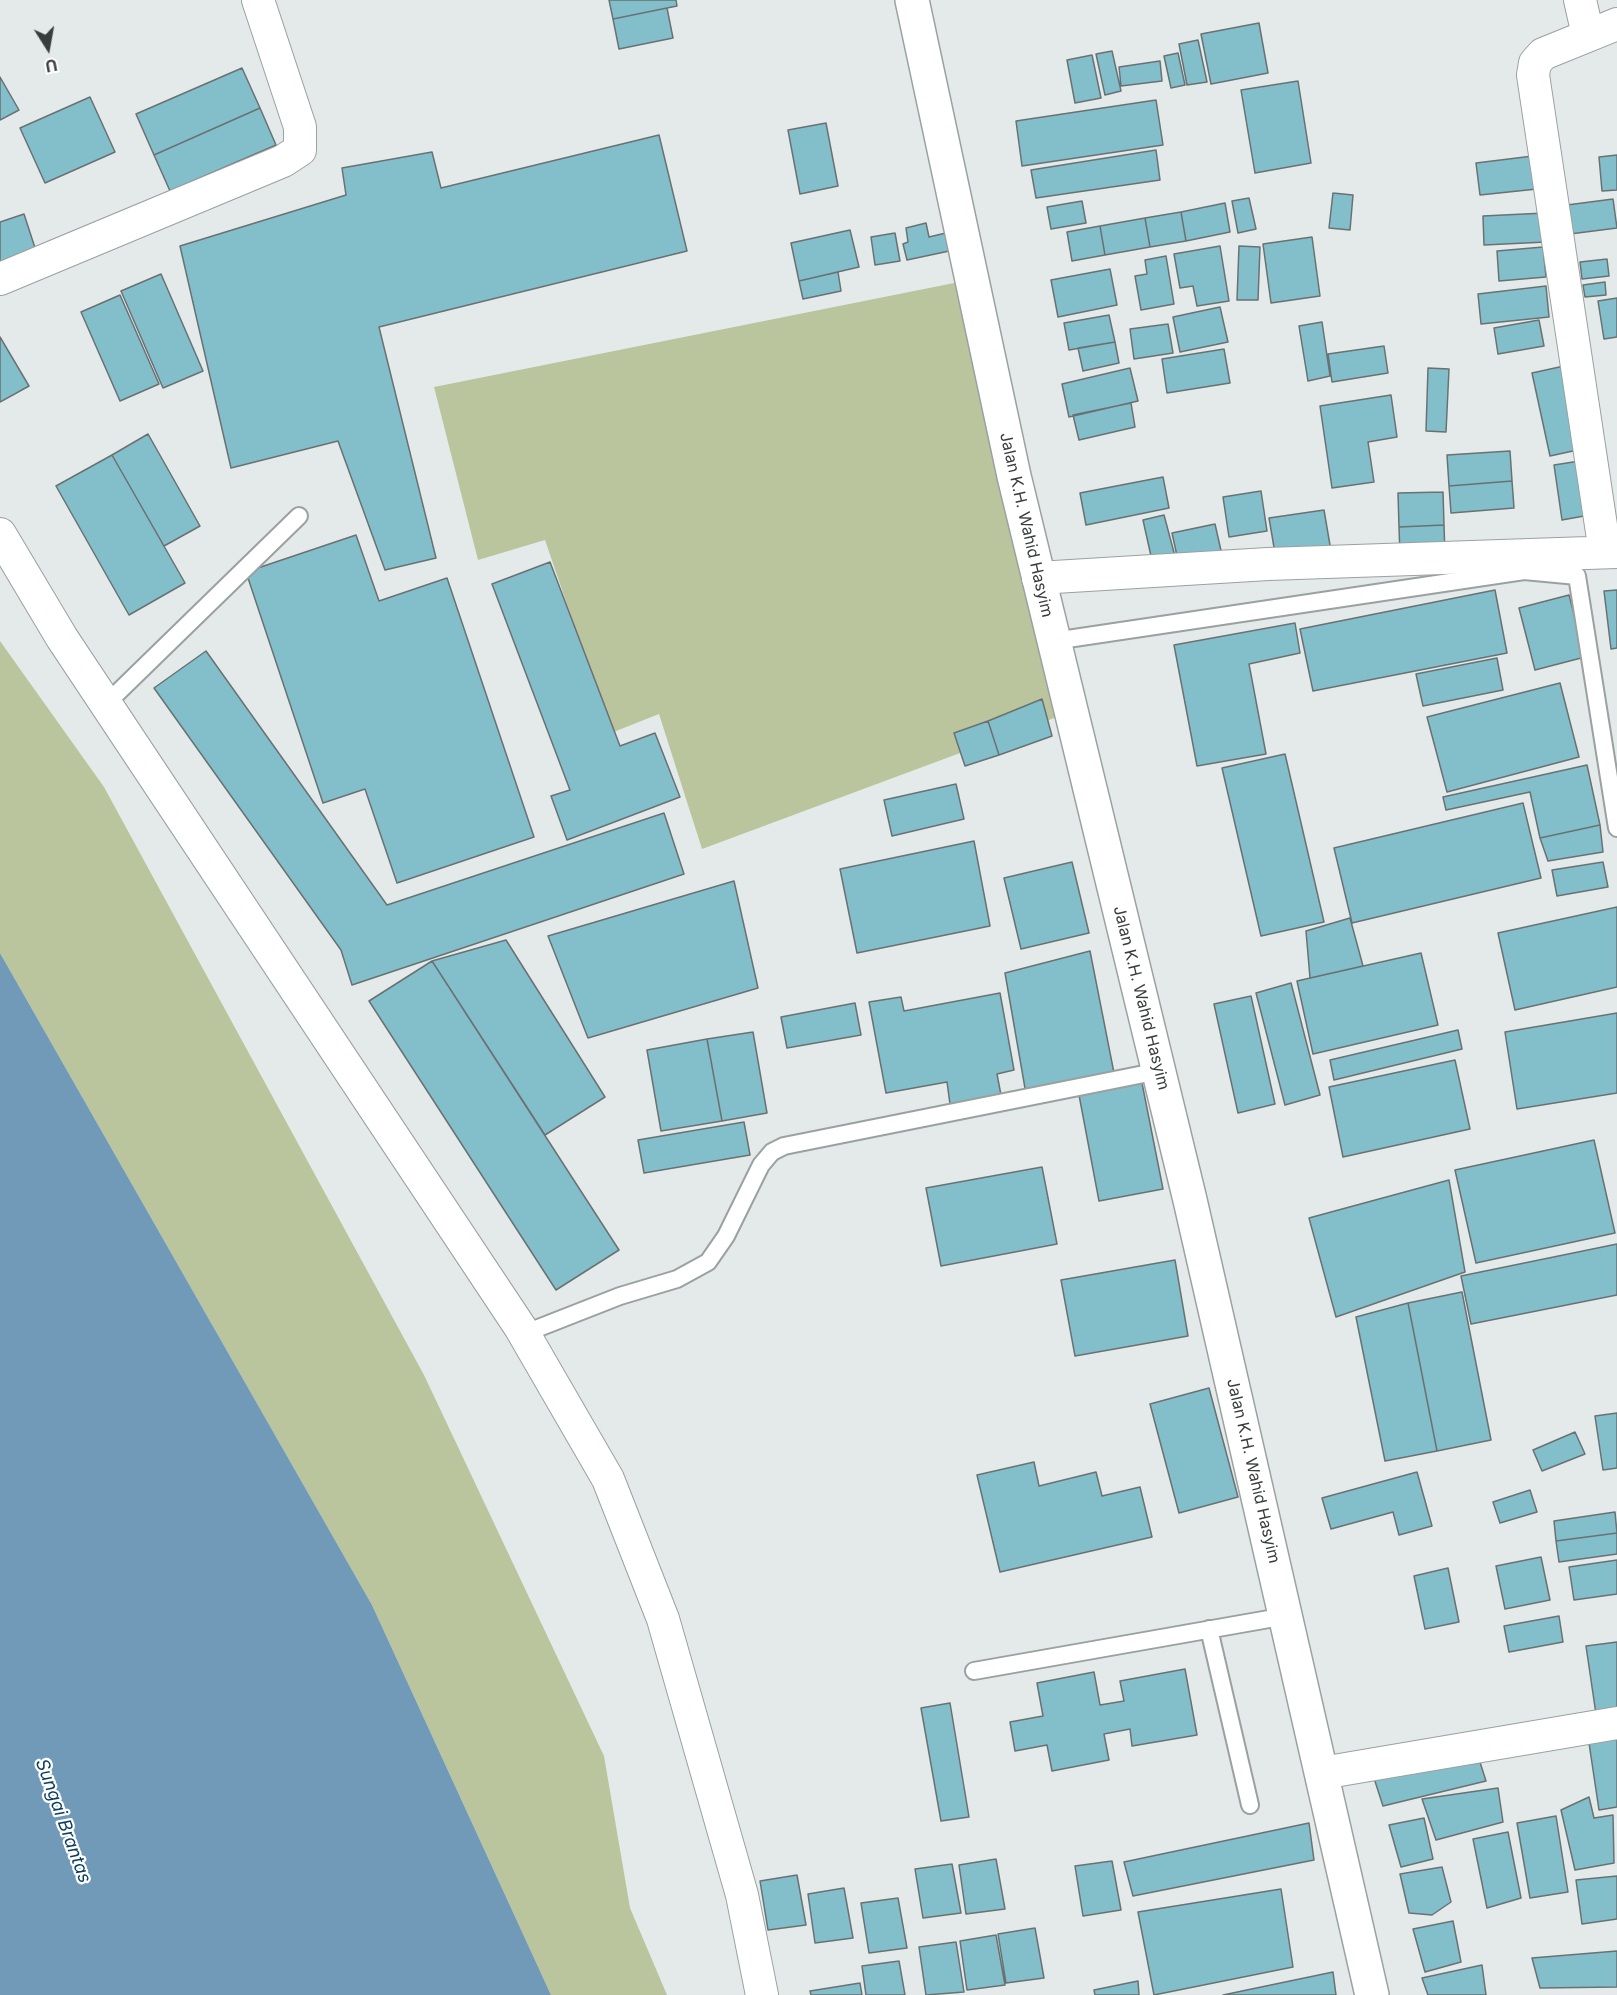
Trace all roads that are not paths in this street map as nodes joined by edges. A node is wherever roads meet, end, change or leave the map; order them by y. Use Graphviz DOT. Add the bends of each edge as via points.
graph roads {
  1 [pos="258,0"];
  2 [pos="912,0"];
  3 [pos="1580,0"];
  4 [pos="1617,24"];
  5 [pos="1588,35"];
  6 [pos="0,279"];
  7 [pos="299,516"];
  8 [pos="0,534"];
  9 [pos="1611,552"];
  10 [pos="1038,578"];
  11 [pos="1054,641"];
  12 [pos="105,704"];
  13 [pos="1617,828"];
  14 [pos="1159,1071"];
  15 [pos="523,1334"];
  16 [pos="1286,1616"];
  17 [pos="1209,1629"];
  18 [pos="974,1671"];
  19 [pos="1617,1723"];
  20 [pos="1322,1773"];
  21 [pos="1250,1805"];
  22 [pos="762,1995"];
  23 [pos="1372,1995"];
  1 -- 6 [label="street" via="300,127 300,150 283,161"];
  2 -- 10 [label="main road, Jalan K.H. Wahid Hasyim"];
  3 -- 5 [label="street"];
  4 -- 5 [label="street"];
  5 -- 9 [label="street" via="1543,54 1535,63 1533,75"];
  7 -- 12 [label="lane"];
  8 -- 12 [label="street"];
  9 -- 10 [label="street" via="1268,564"];
  10 -- 11 [label="main road, Jalan K.H. Wahid Hasyim"];
  11 -- 13 [label="lane" via="1524,571 1577,576"];
  11 -- 14 [label="main road, Jalan K.H. Wahid Hasyim"];
  12 -- 15 [label="street"];
  14 -- 15 [label="lane" via="783,1146 761,1164 726,1236 708,1262 677,1279 620,1296"];
  14 -- 16 [label="main road, Jalan K.H. Wahid Hasyim"];
  15 -- 22 [label="street" via="608,1479 663,1619 742,1895"];
  16 -- 17 [label="lane"];
  16 -- 20 [label="main road, Jalan K.H. Wahid Hasyim"];
  17 -- 18 [label="lane"];
  17 -- 21 [label="lane"];
  19 -- 20 [label="street"];
  20 -- 23 [label="main road, Jalan K.H. Wahid Hasyim"];
}
